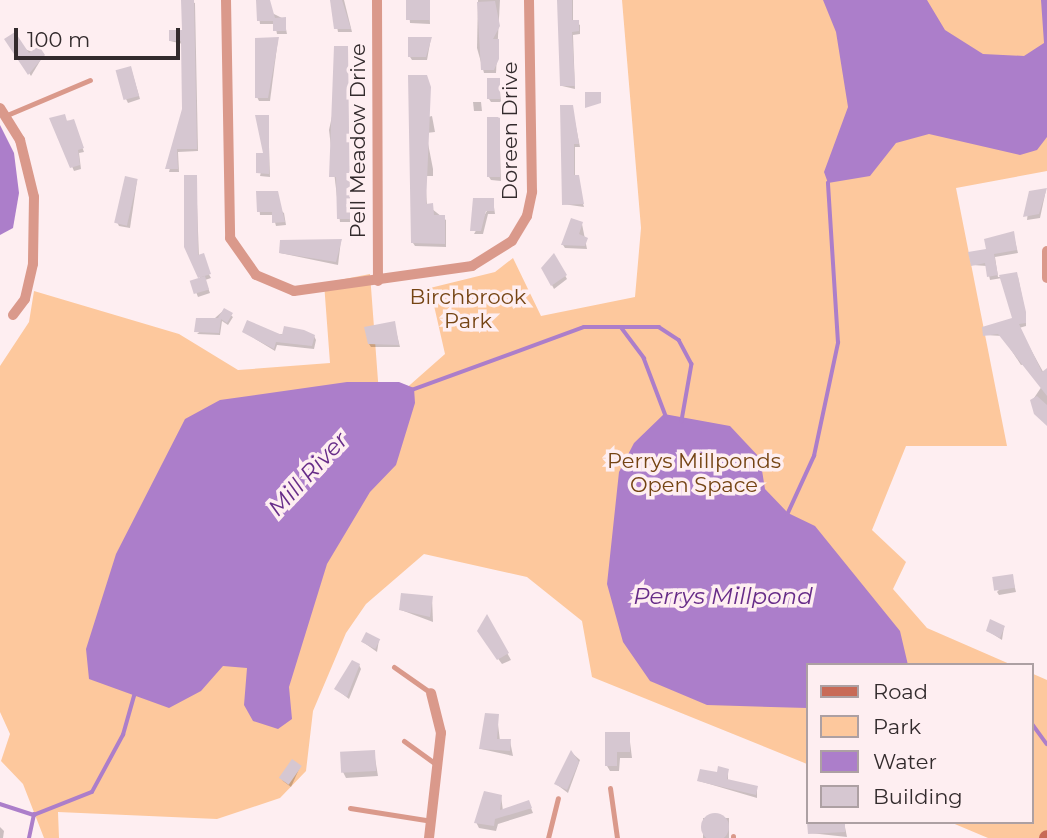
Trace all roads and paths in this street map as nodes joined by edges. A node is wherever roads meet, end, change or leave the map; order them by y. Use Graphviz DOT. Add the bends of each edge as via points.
graph roads {
  1 [pos="226,0"];
  2 [pos="377,0"];
  3 [pos="529,0"];
  4 [pos="90,80"];
  5 [pos="4,112"];
  6 [pos="1047,251"];
  7 [pos="1047,278"];
  8 [pos="378,281"];
  9 [pos="13,314"];
  10 [pos="394,667"];
  11 [pos="432,692"];
  12 [pos="404,741"];
  13 [pos="440,767"];
  14 [pos="610,788"];
  15 [pos="558,798"];
  16 [pos="350,808"];
  17 [pos="432,821"];
  18 [pos="429,838"];
  19 [pos="548,838"];
  20 [pos="617,838"];
  1 -- 8 [label="street, Doreen Drive" via="232,245 256,275 284,289"];
  2 -- 8 [label="street, Pell Meadow Drive"];
  3 -- 8 [label="street, Doreen Drive" via="532,192 523,225 483,263"];
  4 -- 5 [label="lane"];
  5 -- 9 [label="street" via="34,197 33,264 25,299"];
  6 -- 7 [label="street"];
  10 -- 11 [label="lane"];
  11 -- 13 [label="street" via="442,733"];
  12 -- 13 [label="lane"];
  13 -- 17 [label="street"];
  14 -- 20 [label="lane"];
  15 -- 19 [label="lane"];
  16 -- 17 [label="lane"];
  17 -- 18 [label="street"];
}
